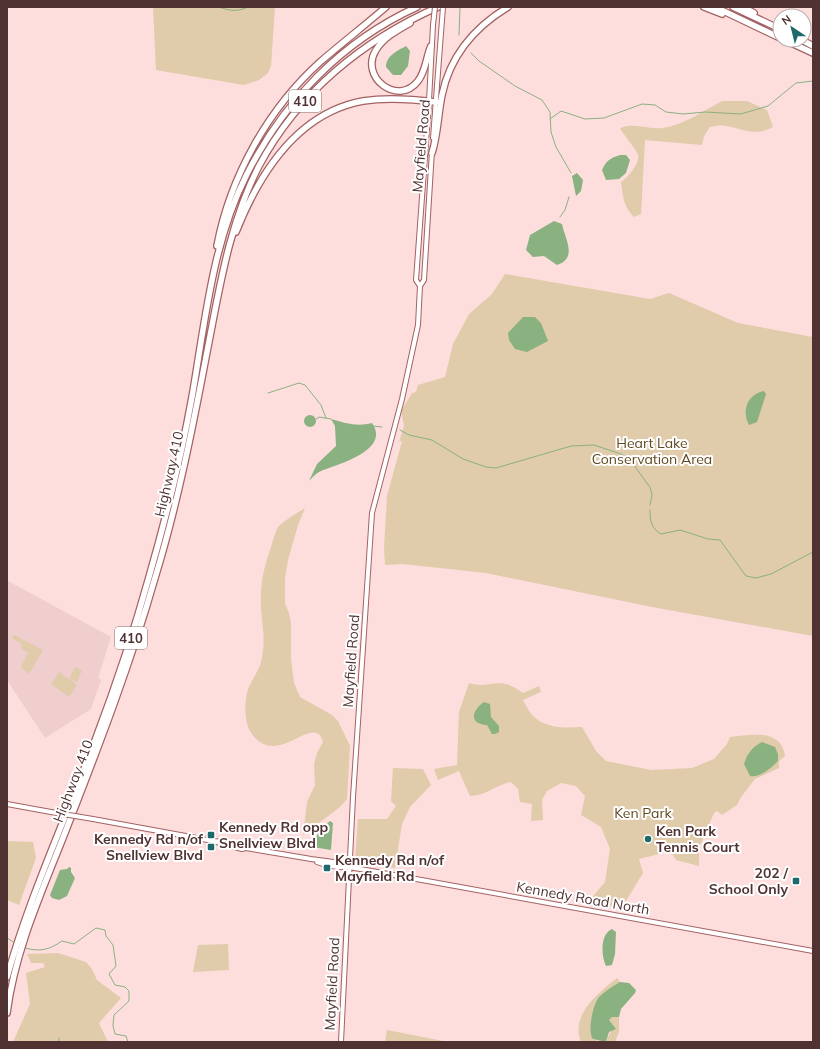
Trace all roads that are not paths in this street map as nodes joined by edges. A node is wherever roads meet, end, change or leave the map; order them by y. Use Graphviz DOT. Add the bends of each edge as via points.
graph roads {
  1 [pos="386,7"];
  2 [pos="417,7"];
  3 [pos="435,7"];
  4 [pos="438,7"];
  5 [pos="444,7"];
  6 [pos="508,7"];
  7 [pos="704,7"];
  8 [pos="715,7"];
  9 [pos="733,7"];
  10 [pos="743,7"];
  11 [pos="737,17"];
  12 [pos="770,24"];
  13 [pos="772,34"];
  14 [pos="431,46"];
  15 [pos="801,48"];
  16 [pos="813,54"];
  17 [pos="429,101"];
  18 [pos="436,102"];
  19 [pos="432,153"];
  20 [pos="421,200"];
  21 [pos="428,201"];
  22 [pos="230,245"];
  23 [pos="217,258"];
  24 [pos="420,286"];
  25 [pos="7,804"];
  26 [pos="349,867"];
  27 [pos="813,951"];
  28 [pos="7,978"];
  29 [pos="7,1013"];
  30 [pos="341,1042"];
  1 -- 23 [label="highway" via="320,63 278,111 260,137 232,192 220,229"];
  2 -- 23 [label="highway, Highway 410 / 410" via="374,29 344,52 315,78 289,108 245,178"];
  3 -- 14 [label="main road, Mayfield Road, bridge"];
  4 -- 14 [label="highway" via="394,33 380,45 373,56 373,74 384,87 395,91 408,89 422,76"];
  4 -- 22 [label="highway, Highway 410 / 410" via="400,24 358,51 308,98 279,134 260,166 242,202"];
  5 -- 18 [label="main road, Mayfield Road"];
  6 -- 19 [label="highway" via="474,33 453,63 442,95"];
  7 -- 11 [label="highway"];
  8 -- 11 [label="highway"];
  9 -- 12 [label="highway"];
  10 -- 12 [label="highway"];
  11 -- 13 [label="highway"];
  14 -- 17 [label="main road, Mayfield Road"];
  15 -- 16 [label="highway"];
  17 -- 18 [label="highway"];
  17 -- 20 [label="main road, Mayfield Road"];
  17 -- 22 [label="highway" via="388,98 364,101 332,112 306,127 286,146 264,176"];
  18 -- 19 [label="main road, Mayfield Road"];
  19 -- 21 [label="main road, Mayfield Road"];
  20 -- 21 [label="main road"];
  20 -- 24 [label="main road, Mayfield Road" via="416,280"];
  21 -- 24 [label="main road, Mayfield Road" via="424,280"];
  22 -- 29 [label="highway, Highway 410 / 410" via="183,469 156,574 101,741 34,912 18,962"];
  23 -- 28 [label="highway, Highway 410 / 410" via="185,432 149,580 96,739 28,910"];
  24 -- 26 [label="main road, Mayfield Road" via="418,325 402,399 372,513"];
  25 -- 26 [label="main road, Kennedy Road North, bridge" via="213,841 242,849 311,859 329,866"];
  26 -- 27 [label="main road, Kennedy Road North"];
  26 -- 30 [label="main road, Mayfield Road"];
}
